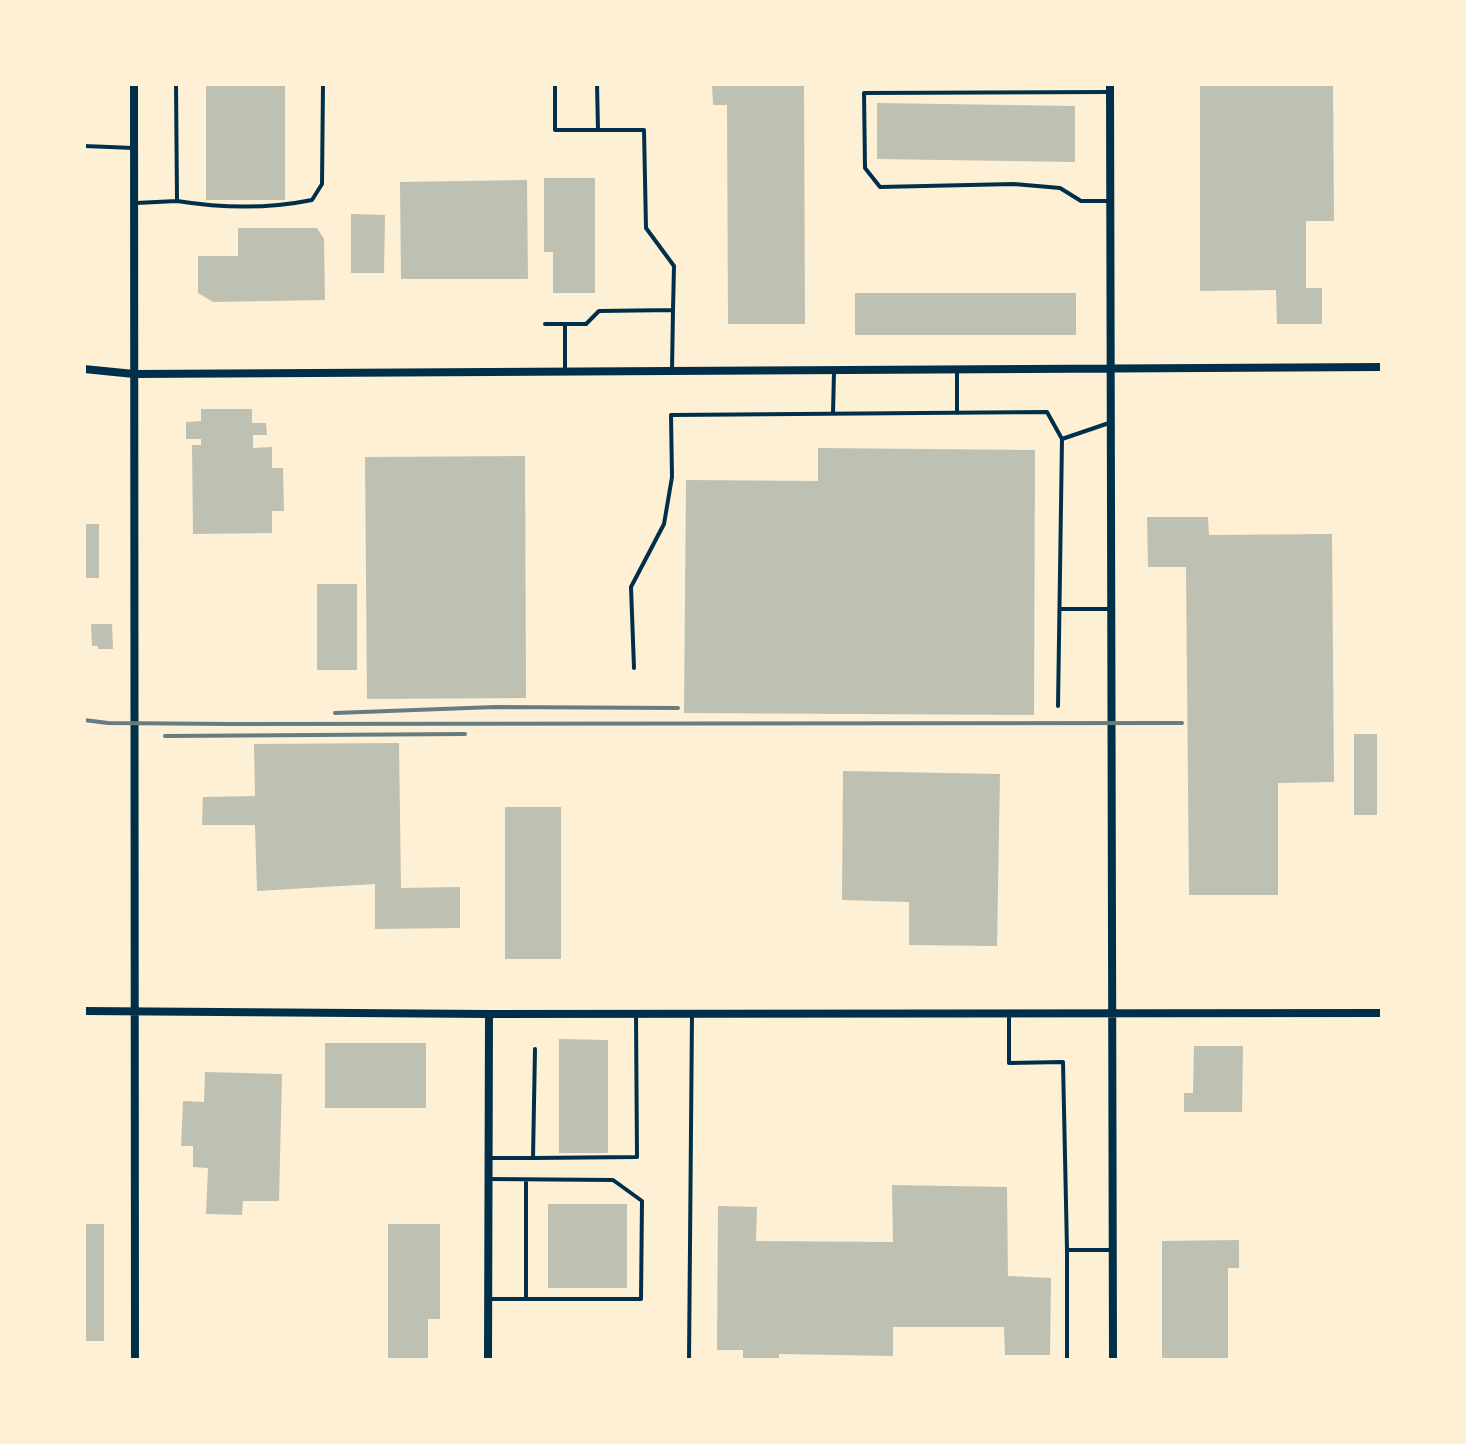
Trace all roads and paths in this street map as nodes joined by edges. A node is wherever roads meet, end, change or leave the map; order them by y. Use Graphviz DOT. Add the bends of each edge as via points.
graph roads {
  1 [pos="134,84"];
  2 [pos="176,84"];
  3 [pos="323,84"];
  4 [pos="555,84"];
  5 [pos="597,84"];
  6 [pos="1110,88"];
  7 [pos="598,130"];
  8 [pos="84,146"];
  9 [pos="134,148"];
  10 [pos="177,201"];
  11 [pos="1111,201"];
  12 [pos="134,203"];
  13 [pos="673,310"];
  14 [pos="545,324"];
  15 [pos="565,324"];
  16 [pos="1382,367"];
  17 [pos="1111,368"];
  18 [pos="84,369"];
  19 [pos="957,369"];
  20 [pos="834,370"];
  21 [pos="565,371"];
  22 [pos="672,371"];
  23 [pos="134,374"];
  24 [pos="833,413"];
  25 [pos="957,413"];
  26 [pos="1111,422"];
  27 [pos="1062,439"];
  28 [pos="1111,608"];
  29 [pos="1060,609"];
  30 [pos="634,668"];
  31 [pos="1058,706"];
  32 [pos="84,1011"];
  33 [pos="135,1011"];
  34 [pos="1009,1012"];
  35 [pos="1112,1012"];
  36 [pos="636,1013"];
  37 [pos="692,1013"];
  38 [pos="1382,1013"];
  39 [pos="489,1014"];
  40 [pos="535,1049"];
  41 [pos="489,1158"];
  42 [pos="533,1158"];
  43 [pos="489,1179"];
  44 [pos="526,1180"];
  45 [pos="1067,1250"];
  46 [pos="1113,1250"];
  47 [pos="526,1298"];
  48 [pos="488,1299"];
  49 [pos="135,1360"];
  50 [pos="488,1360"];
  51 [pos="689,1360"];
  52 [pos="1067,1360"];
  53 [pos="1113,1360"];
  1 -- 9 [label="street"];
  2 -- 10 [label="lane"];
  3 -- 10 [label="lane" via="322,184 312,200 286,205"];
  4 -- 7 [label="lane" via="555,130"];
  5 -- 7 [label="lane"];
  6 -- 11 [label="street"];
  6 -- 11 [label="lane" via="864,93 865,168 880,187 1014,184 1060,188 1081,201"];
  7 -- 13 [label="lane" via="644,130 646,228 674,266"];
  8 -- 9 [label="lane"];
  9 -- 12 [label="street"];
  10 -- 12 [label="lane"];
  11 -- 17 [label="street"];
  12 -- 23 [label="street"];
  13 -- 15 [label="lane" via="599,311 586,324"];
  13 -- 22 [label="lane"];
  14 -- 15 [label="lane"];
  15 -- 21 [label="lane"];
  16 -- 17 [label="street"];
  17 -- 19 [label="street"];
  17 -- 26 [label="street"];
  18 -- 23 [label="street"];
  19 -- 20 [label="street"];
  19 -- 25 [label="lane"];
  20 -- 22 [label="street"];
  20 -- 24 [label="lane"];
  21 -- 22 [label="street"];
  21 -- 23 [label="street"];
  23 -- 33 [label="street"];
  24 -- 25 [label="lane"];
  24 -- 30 [label="lane" via="671,415 672,477 664,524 631,587"];
  25 -- 27 [label="lane" via="1047,412"];
  26 -- 27 [label="lane"];
  26 -- 28 [label="street"];
  27 -- 29 [label="lane"];
  28 -- 29 [label="lane"];
  28 -- 35 [label="street"];
  29 -- 31 [label="lane"];
  32 -- 33 [label="street"];
  33 -- 39 [label="street"];
  33 -- 49 [label="street"];
  34 -- 35 [label="street"];
  34 -- 37 [label="street"];
  34 -- 45 [label="lane" via="1009,1063 1063,1062"];
  35 -- 38 [label="street"];
  35 -- 46 [label="street"];
  36 -- 37 [label="street"];
  36 -- 39 [label="street"];
  36 -- 42 [label="lane" via="637,1157"];
  37 -- 51 [label="lane"];
  39 -- 41 [label="street"];
  40 -- 42 [label="lane"];
  41 -- 42 [label="lane"];
  41 -- 43 [label="street"];
  43 -- 44 [label="lane"];
  43 -- 48 [label="street"];
  44 -- 47 [label="lane"];
  44 -- 47 [label="lane" via="613,1180 642,1201 641,1299"];
  45 -- 46 [label="lane"];
  45 -- 52 [label="lane"];
  46 -- 53 [label="street"];
  47 -- 48 [label="lane"];
  48 -- 50 [label="street"];
}
